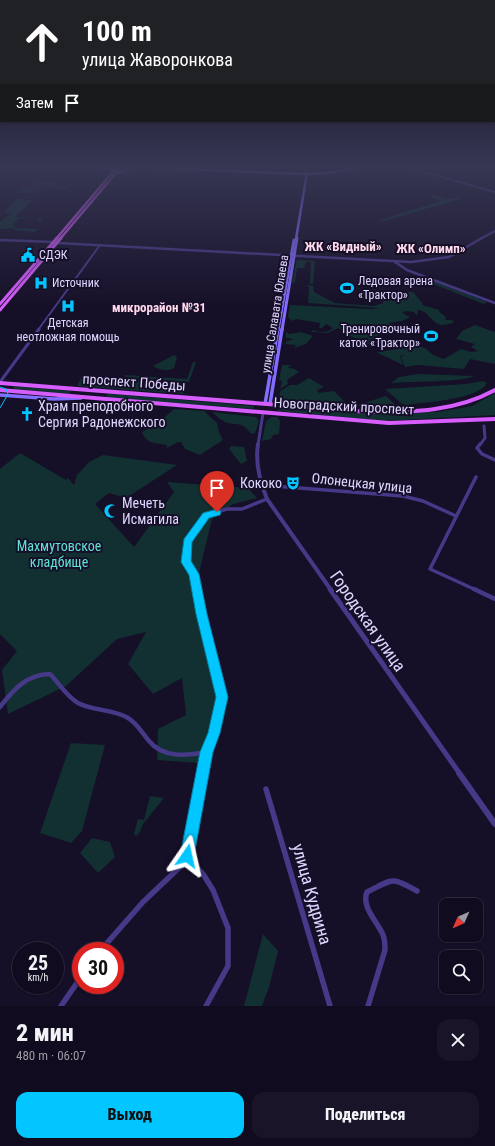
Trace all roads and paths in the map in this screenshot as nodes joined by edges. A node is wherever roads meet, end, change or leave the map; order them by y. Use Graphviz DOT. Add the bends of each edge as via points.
graph roads {
  1 [pos="77,214"];
  2 [pos="82,214"];
  3 [pos="300,214"];
  4 [pos="495,231"];
  5 [pos="0,240"];
  6 [pos="53,242"];
  7 [pos="58,243"];
  8 [pos="100,245"];
  9 [pos="293,256"];
  10 [pos="395,262"];
  11 [pos="399,262"];
  12 [pos="416,273"];
  13 [pos="3,300"];
  14 [pos="8,300"];
  15 [pos="495,303"];
  16 [pos="0,304"];
  17 [pos="0,310"];
  18 [pos="0,382"];
  19 [pos="0,390"];
  20 [pos="495,390"];
  21 [pos="106,391"];
  22 [pos="0,395"];
  23 [pos="81,398"];
  24 [pos="102,399"];
  25 [pos="266,408"];
  26 [pos="495,419"];
  27 [pos="484,426"];
  28 [pos="495,460"];
  29 [pos="476,477"];
  30 [pos="261,485"];
  31 [pos="267,499"];
  32 [pos="456,516"];
  33 [pos="495,599"];
  34 [pos="0,707"];
  35 [pos="206,752"];
  36 [pos="266,789"];
  37 [pos="495,824"];
  38 [pos="187,856"];
  39 [pos="417,891"];
  40 [pos="108,942"];
  41 [pos="72,990"];
  42 [pos="61,1006"];
  43 [pos="206,1006"];
  44 [pos="330,1006"];
  45 [pos="368,1006"];
  1 -- 6 [label="main road"];
  2 -- 7 [label="main road"];
  3 -- 9 [label="main road, улица Салавата Юлаева"];
  4 -- 11 [label="street" via="449,257"];
  5 -- 6 [label="street"];
  6 -- 7 [label="main road"];
  6 -- 13 [label="main road"];
  7 -- 8 [label="street"];
  7 -- 14 [label="main road"];
  8 -- 9 [label="street"];
  8 -- 18 [label="street"];
  9 -- 10 [label="street"];
  9 -- 25 [label="main road, улица Салавата Юлаева"];
  10 -- 11 [label="street"];
  10 -- 12 [label="street" via="402,268"];
  11 -- 12 [label="street"];
  12 -- 15 [label="street"];
  13 -- 14 [label="main road"];
  13 -- 16 [label="main road"];
  14 -- 17 [label="main road"];
  18 -- 21 [label="main road, проспект Победы"];
  19 -- 23 [label="main road, проспект Победы"];
  20 -- 25 [label="main road, Новоградский проспект" via="484,397 454,406 400,412"];
  21 -- 24 [label="main road"];
  21 -- 25 [label="main road, проспект Победы"];
  22 -- 23 [label="main road"];
  23 -- 24 [label="main road, проспект Победы"];
  24 -- 25 [label="main road, проспект Победы"];
  25 -- 26 [label="main road, Новоградский проспект" via="389,423"];
  25 -- 30 [label="street, Городская улица" via="256,455"];
  27 -- 28 [label="street" via="485,438 477,448 482,454"];
  29 -- 32 [label="street"];
  30 -- 31 [label="street, Городская улица"];
  30 -- 32 [label="street, Олонецкая улица" via="403,496 423,501"];
  31 -- 35 [label="street" via="206,516 188,542 186,562 194,574 201,614 222,697 214,733"];
  31 -- 37 [label="street, Городская улица"];
  32 -- 33 [label="street" via="430,569"];
  34 -- 35 [label="street" via="12,690 21,684 35,676 50,674 68,696 77,702 129,718 151,743 162,750 173,755 190,756"];
  35 -- 38 [label="street"];
  36 -- 44 [label="street, улица Кудрина"];
  38 -- 40 [label="street" via="181,866 143,902"];
  38 -- 43 [label="street" via="213,890 228,928 228,966"];
  39 -- 45 [label="street" via="392,880 367,892 366,904 385,943"];
  41 -- 42 [label="street"];
}
